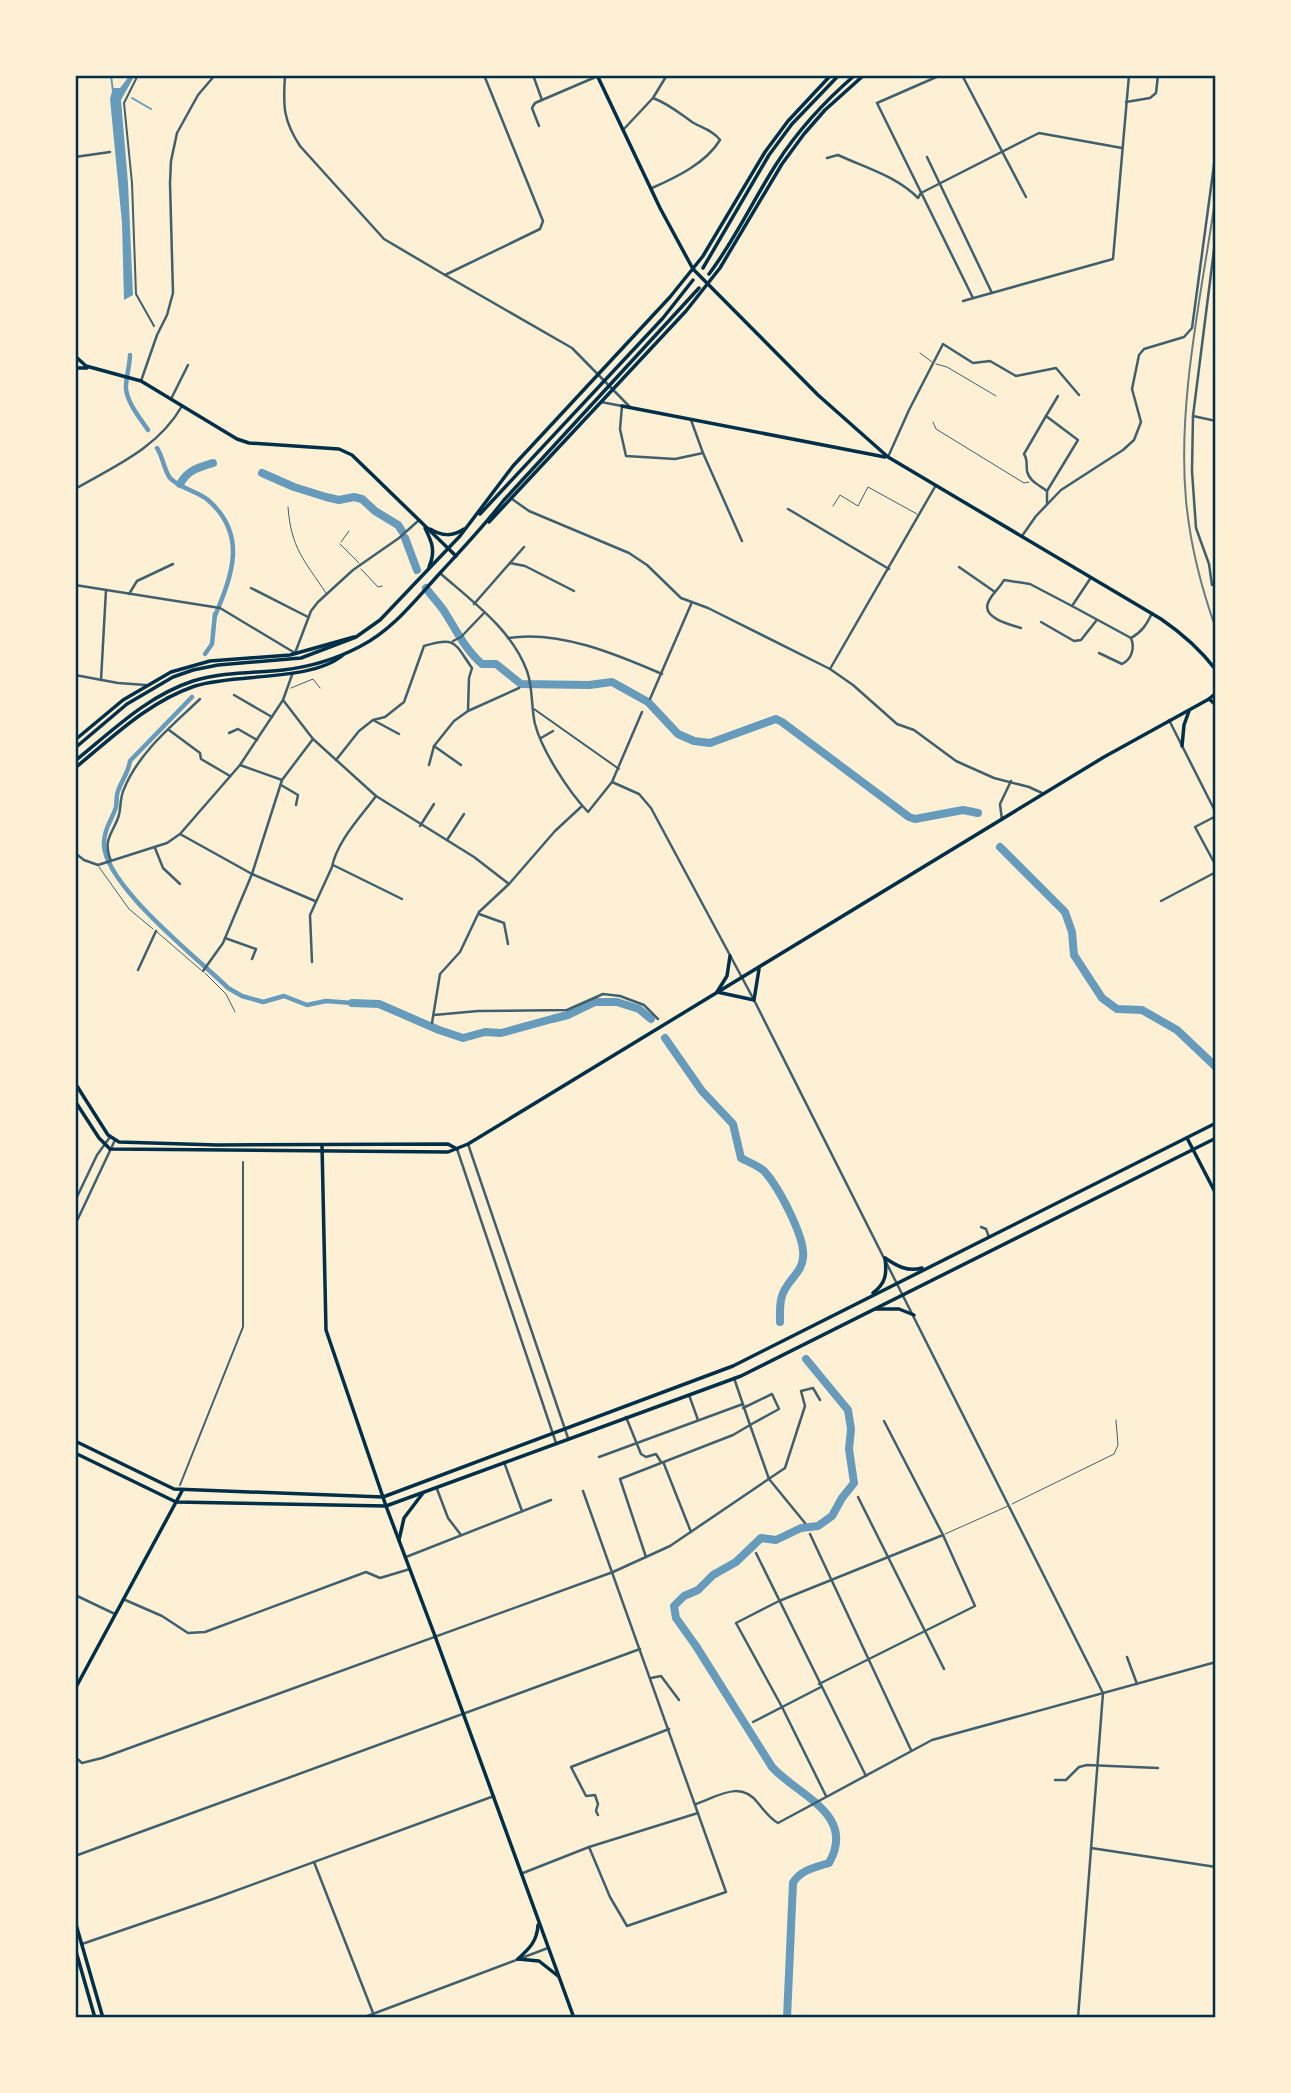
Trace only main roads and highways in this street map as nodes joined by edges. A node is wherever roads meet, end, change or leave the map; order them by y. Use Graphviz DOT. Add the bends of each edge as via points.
graph roads {
  1 [pos="598,75"];
  2 [pos="831,75"];
  3 [pos="839,75"];
  4 [pos="855,75"];
  5 [pos="863,75"];
  6 [pos="703,268"];
  7 [pos="693,269"];
  8 [pos="709,274"];
  9 [pos="693,280"];
  10 [pos="707,285"];
  11 [pos="699,288"];
  12 [pos="75,356"];
  13 [pos="75,368"];
  14 [pos="93,368"];
  15 [pos="611,387"];
  16 [pos="622,406"];
  17 [pos="888,457"];
  18 [pos="473,521"];
  19 [pos="425,526"];
  20 [pos="469,526"];
  21 [pos="479,533"];
  22 [pos="448,548"];
  23 [pos="456,556"];
  24 [pos="426,573"];
  25 [pos="356,637"];
  26 [pos="326,650"];
  27 [pos="347,652"];
  28 [pos="327,660"];
  29 [pos="210,661"];
  30 [pos="218,665"];
  31 [pos="1216,670"];
  32 [pos="152,688"];
  33 [pos="1216,693"];
  34 [pos="157,698"];
  35 [pos="1209,699"];
  36 [pos="1216,705"];
  37 [pos="1190,709"];
  38 [pos="119,710"];
  39 [pos="107,713"];
  40 [pos="75,740"];
  41 [pos="1182,746"];
  42 [pos="75,748"];
  43 [pos="75,761"];
  44 [pos="75,768"];
  45 [pos="730,956"];
  46 [pos="760,967"];
  47 [pos="717,992"];
  48 [pos="75,1083"];
  49 [pos="75,1101"];
  50 [pos="1216,1124"];
  51 [pos="1187,1138"];
  52 [pos="1216,1138"];
  53 [pos="323,1145"];
  54 [pos="457,1149"];
  55 [pos="1193,1149"];
  56 [pos="322,1152"];
  57 [pos="1216,1194"];
  58 [pos="933,1265"];
  59 [pos="867,1298"];
  60 [pos="874,1309"];
  61 [pos="914,1315"];
  62 [pos="75,1441"];
  63 [pos="75,1453"];
  64 [pos="182,1491"];
  65 [pos="425,1491"];
  66 [pos="383,1497"];
  67 [pos="176,1502"];
  68 [pos="386,1506"];
  69 [pos="400,1540"];
  70 [pos="75,1689"];
  71 [pos="538,1919"];
  72 [pos="75,1921"];
  73 [pos="75,1948"];
  74 [pos="559,1978"];
  75 [pos="95,2018"];
  76 [pos="103,2018"];
  77 [pos="575,2018"];
  1 -- 7 [label="main road"];
  2 -- 7 [label="main road" via="765,152"];
  3 -- 6 [label="main road" via="769,155"];
  4 -- 8 [label="main road" via="800,131"];
  5 -- 10 [label="main road" via="804,134"];
  7 -- 10 [label="main road"];
  7 -- 18 [label="main road" via="513,466"];
  9 -- 18 [label="main road"];
  10 -- 15 [label="main road"];
  10 -- 17 [label="main road"];
  11 -- 15 [label="main road"];
  12 -- 14 [label="main road"];
  13 -- 14 [label="main road"];
  14 -- 19 [label="main road" via="139,381 237,439 339,449 352,455"];
  15 -- 21 [label="main road" via="504,500"];
  15 -- 21 [label="main road"];
  16 -- 17 [label="main road"];
  17 -- 31 [label="main road" via="1152,612 1204,654"];
  18 -- 20 [label="main road"];
  19 -- 20 [label="main road" via="444,535"];
  19 -- 22 [label="main road"];
  19 -- 24 [label="main road" via="434,552"];
  20 -- 22 [label="main road"];
  21 -- 23 [label="main road"];
  22 -- 23 [label="main road"];
  22 -- 24 [label="main road"];
  23 -- 27 [label="main road" via="406,612 371,640"];
  24 -- 25 [label="main road" via="380,620"];
  25 -- 26 [label="main road"];
  25 -- 29 [label="main road" via="295,653"];
  26 -- 28 [label="main road"];
  26 -- 30 [label="main road" via="301,658"];
  27 -- 28 [label="main road"];
  27 -- 44 [label="main road" via="339,659 292,673 219,681 180,692 136,717"];
  28 -- 34 [label="main road" via="196,680"];
  29 -- 30 [label="main road"];
  29 -- 39 [label="main road" via="181,668 146,685"];
  30 -- 32 [label="main road" via="193,670"];
  32 -- 34 [label="main road"];
  32 -- 38 [label="main road"];
  33 -- 35 [label="main road"];
  34 -- 43 [label="main road"];
  35 -- 36 [label="main road"];
  35 -- 37 [label="main road"];
  37 -- 41 [label="main road"];
  37 -- 46 [label="main road"];
  38 -- 39 [label="main road"];
  38 -- 42 [label="main road"];
  39 -- 40 [label="main road"];
  45 -- 47 [label="main road" via="727,976"];
  46 -- 47 [label="main road"];
  46 -- 47 [label="main road" via="754,1000"];
  47 -- 54 [label="main road"];
  48 -- 53 [label="main road" via="112,1139"];
  49 -- 56 [label="main road" via="110,1149"];
  50 -- 51 [label="main road"];
  51 -- 55 [label="main road"];
  51 -- 58 [label="main road"];
  52 -- 55 [label="main road"];
  53 -- 54 [label="main road" via="449,1144"];
  53 -- 56 [label="main road"];
  54 -- 56 [label="main road"];
  55 -- 57 [label="main road"];
  55 -- 60 [label="main road"];
  56 -- 66 [label="main road" via="326,1330"];
  58 -- 59 [label="main road"];
  58 -- 59 [label="main road" via="912,1271 885,1258 884,1283"];
  59 -- 66 [label="main road" via="733,1366"];
  60 -- 61 [label="main road" via="899,1309"];
  60 -- 65 [label="main road" via="734,1378"];
  62 -- 64 [label="main road"];
  63 -- 67 [label="main road"];
  64 -- 66 [label="main road"];
  64 -- 67 [label="main road"];
  65 -- 68 [label="main road"];
  65 -- 69 [label="main road" via="406,1515"];
  66 -- 68 [label="main road"];
  67 -- 68 [label="main road"];
  67 -- 70 [label="main road"];
  68 -- 69 [label="main road"];
  69 -- 71 [label="main road"];
  71 -- 74 [label="main road"];
  71 -- 74 [label="main road" via="534,1944 518,1959 539,1961"];
  72 -- 76 [label="main road"];
  73 -- 75 [label="main road"];
  74 -- 77 [label="main road"];
}
